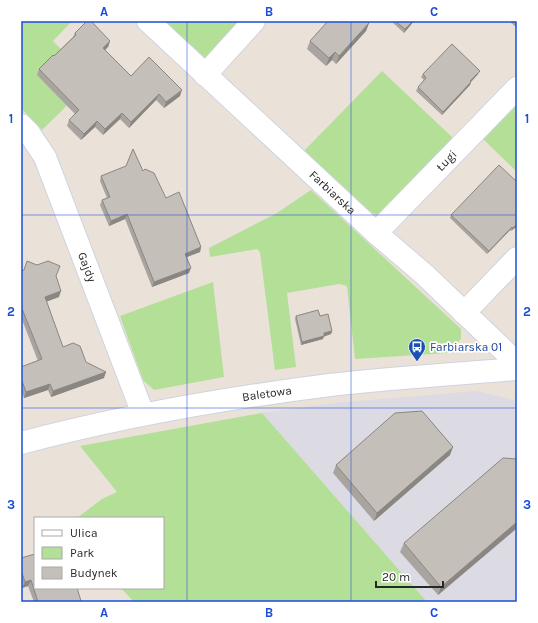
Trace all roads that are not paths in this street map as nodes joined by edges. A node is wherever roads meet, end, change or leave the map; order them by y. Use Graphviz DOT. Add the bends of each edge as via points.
graph roads {
  1 [pos="148,21"];
  2 [pos="254,21"];
  3 [pos="205,75"];
  4 [pos="517,88"];
  5 [pos="21,125"];
  6 [pos="376,233"];
  7 [pos="517,258"];
  8 [pos="464,313"];
  9 [pos="517,364"];
  10 [pos="517,369"];
  11 [pos="143,414"];
  12 [pos="21,443"];
  1 -- 3 [label="street, Farbiarska"];
  2 -- 3 [label="street"];
  3 -- 6 [label="street, Farbiarska"];
  4 -- 6 [label="street, Ługi"];
  5 -- 11 [label="street, Gajdy" via="45,157"];
  6 -- 8 [label="street, Farbiarska"];
  7 -- 8 [label="street"];
  8 -- 9 [label="street, Farbiarska"];
  10 -- 11 [label="street, Baletowa" via="332,385"];
  11 -- 12 [label="street, Baletowa"];
}
